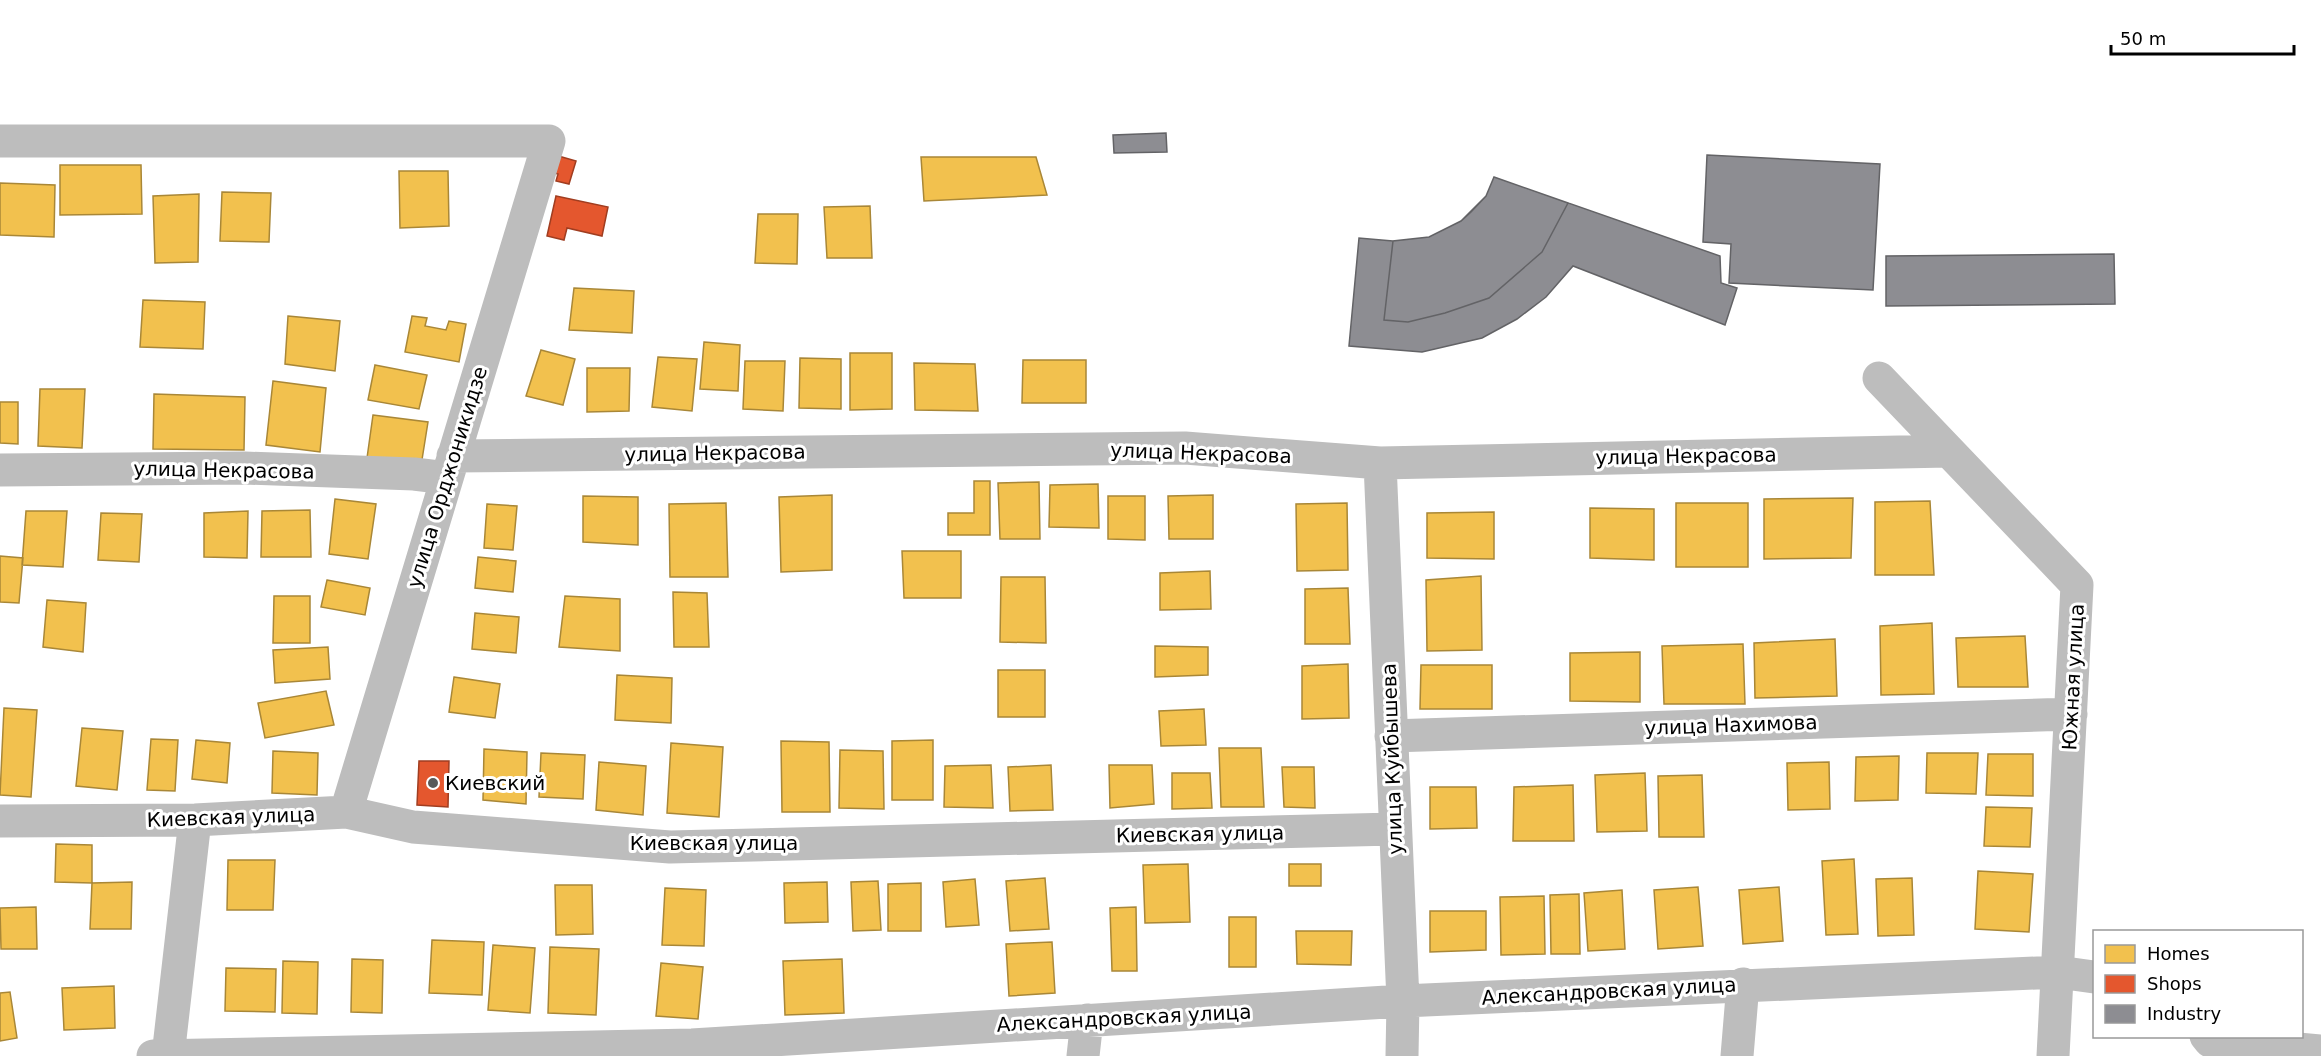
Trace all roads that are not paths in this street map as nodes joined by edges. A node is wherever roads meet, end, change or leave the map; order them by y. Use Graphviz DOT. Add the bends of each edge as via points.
graph roads {
  1 [pos="0,141"];
  2 [pos="1879,378"];
  3 [pos="1948,451"];
  4 [pos="1380,463"];
  5 [pos="450,467"];
  6 [pos="0,470"];
  7 [pos="2071,714"];
  8 [pos="1391,736"];
  9 [pos="346,812"];
  10 [pos="195,820"];
  11 [pos="0,821"];
  12 [pos="1395,829"];
  13 [pos="2058,972"];
  14 [pos="2093,977"];
  15 [pos="1743,984"];
  16 [pos="1402,1001"];
  17 [pos="1087,1020"];
  18 [pos="2208,1038"];
  19 [pos="691,1050"];
  20 [pos="2321,1051"];
  21 [pos="163,1055"];
  22 [pos="1083,1056"];
  23 [pos="1402,1056"];
  24 [pos="1737,1056"];
  25 [pos="2053,1056"];
  1 -- 5 [label="street, улица Орджоникидзе" via="549,141"];
  2 -- 3 [label="street, Южная улица"];
  3 -- 4 [label="street, улица Некрасова"];
  3 -- 7 [label="street, Южная улица" via="2077,585"];
  4 -- 5 [label="street, улица Некрасова" via="1185,448"];
  4 -- 8 [label="street, улица Куйбышева"];
  5 -- 6 [label="street, улица Некрасова" via="414,474 245,468"];
  5 -- 9 [label="street, улица Орджоникидзе"];
  7 -- 8 [label="street, улица Нахимова"];
  7 -- 13 [label="street, Южная улица"];
  8 -- 12 [label="street, улица Куйбышева"];
  9 -- 10 [label="street, Киевская улица"];
  9 -- 12 [label="street, Киевская улица" via="413,827 670,847"];
  10 -- 11 [label="street, Киевская улица"];
  10 -- 21 [label="street"];
  12 -- 16 [label="street, улица Куйбышева"];
  13 -- 14 [label="street, Александровская улица"];
  13 -- 15 [label="street, Александровская улица"];
  13 -- 25 [label="street, Южная улица"];
  15 -- 16 [label="street, Александровская улица"];
  15 -- 24 [label="street"];
  16 -- 17 [label="street, Александровская улица"];
  16 -- 23 [label="street, улица Куйбышева"];
  17 -- 19 [label="street, Александровская улица"];
  17 -- 22 [label="street"];
  18 -- 20 [label="street"];
  19 -- 21 [label="street, Александровская улица"];
}
